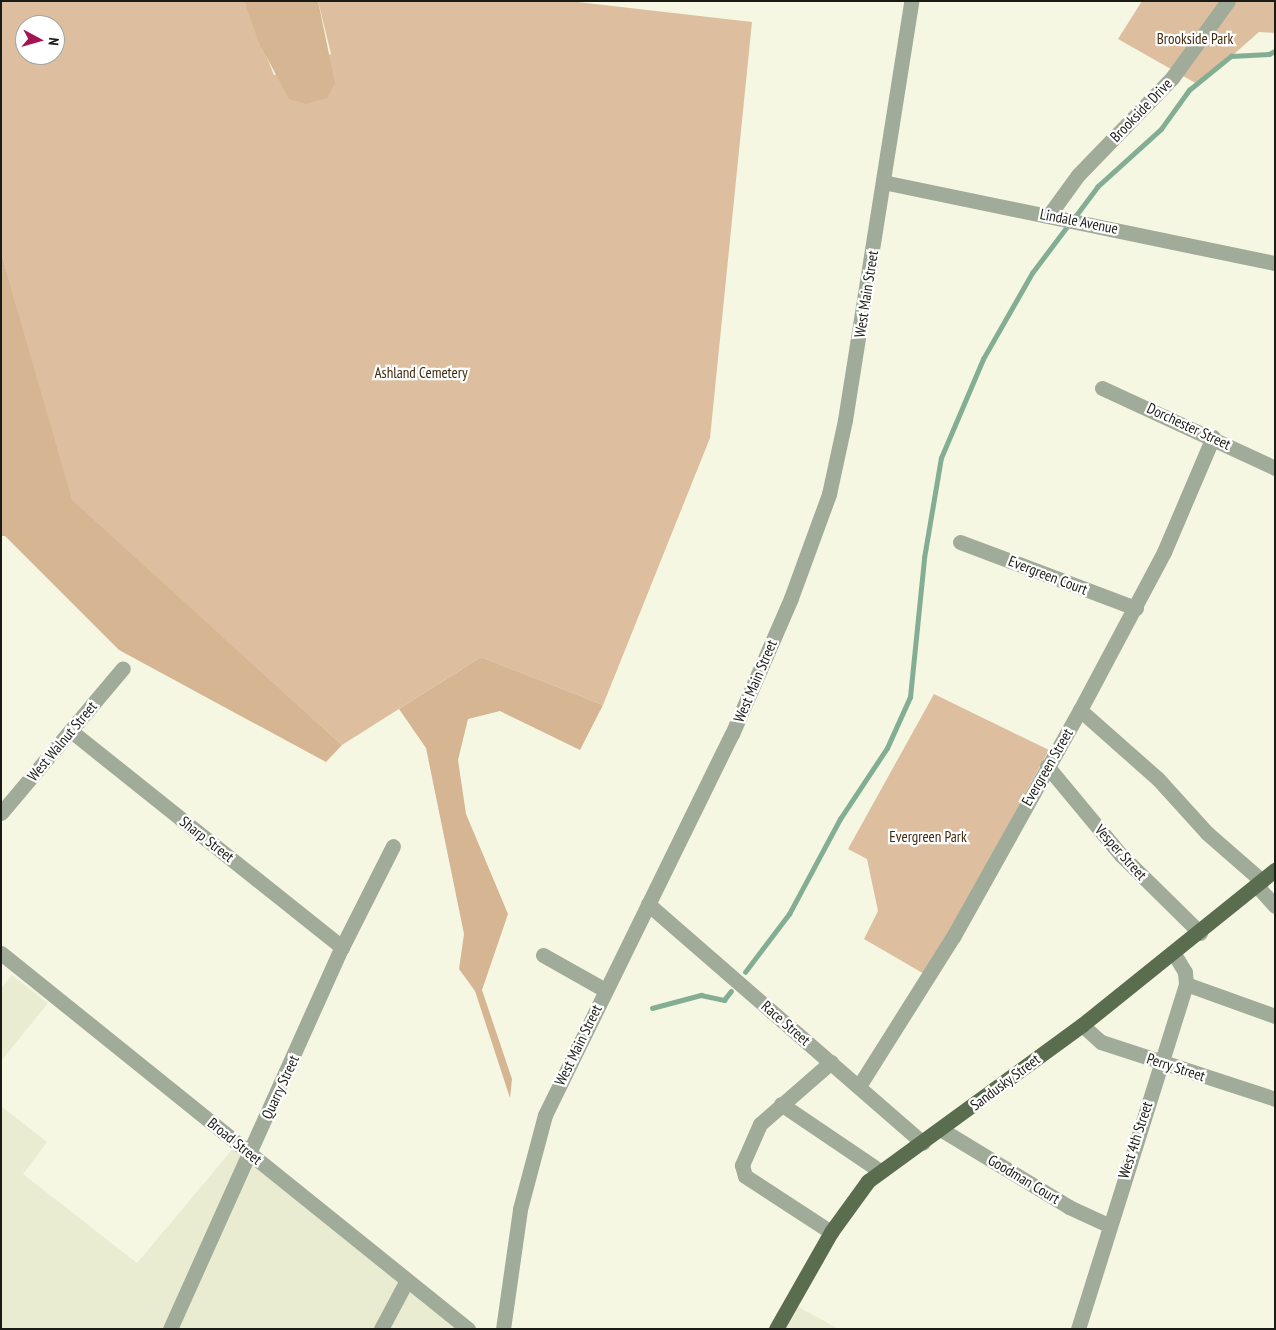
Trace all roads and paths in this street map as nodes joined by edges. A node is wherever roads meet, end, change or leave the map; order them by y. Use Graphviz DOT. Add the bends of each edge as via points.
graph roads {
  1 [pos="911,1"];
  2 [pos="1228,1"];
  3 [pos="883,182"];
  4 [pos="1053,215"];
  5 [pos="1275,263"];
  6 [pos="1102,388"];
  7 [pos="1213,437"];
  8 [pos="1275,468"];
  9 [pos="960,542"];
  10 [pos="1136,608"];
  11 [pos="123,668"];
  12 [pos="1080,710"];
  13 [pos="71,731"];
  14 [pos="1047,766"];
  15 [pos="1,812"];
  16 [pos="393,846"];
  17 [pos="1275,870"];
  18 [pos="1259,883"];
  19 [pos="648,904"];
  20 [pos="1275,906"];
  21 [pos="1200,933"];
  22 [pos="342,947"];
  23 [pos="1,953"];
  24 [pos="1174,954"];
  25 [pos="543,955"];
  26 [pos="1186,984"];
  27 [pos="605,990"];
  28 [pos="1275,1016"];
  29 [pos="1082,1025"];
  30 [pos="831,1062"];
  31 [pos="1160,1062"];
  32 [pos="859,1086"];
  33 [pos="1275,1098"];
  34 [pos="781,1104"];
  35 [pos="942,1130"];
  36 [pos="923,1143"];
  37 [pos="250,1152"];
  38 [pos="880,1171"];
  39 [pos="1108,1225"];
  40 [pos="831,1232"];
  41 [pos="407,1280"];
  42 [pos="170,1329"];
  43 [pos="381,1329"];
  44 [pos="468,1329"];
  45 [pos="503,1329"];
  46 [pos="776,1329"];
  47 [pos="1078,1329"];
  1 -- 3 [label="street, West Main Street"];
  2 -- 4 [label="street, Brookside Drive" via="1172,78 1071,182"];
  3 -- 4 [label="street, Lindale Avenue"];
  3 -- 19 [label="street, West Main Street" via="846,420 818,529 732,734"];
  4 -- 5 [label="street, Lindale Avenue"];
  6 -- 7 [label="street, Dorchester Street"];
  7 -- 8 [label="street, Dorchester Street"];
  7 -- 10 [label="street, Evergreen Street" via="1181,518"];
  9 -- 10 [label="street, Evergreen Court"];
  10 -- 12 [label="street, Evergreen Street"];
  11 -- 13 [label="street, West Walnut Street"];
  12 -- 14 [label="street, Evergreen Street"];
  12 -- 18 [label="street" via="1158,779 1206,833"];
  13 -- 15 [label="street, West Walnut Street"];
  13 -- 22 [label="street, Sharp Street"];
  14 -- 21 [label="street, Vesper Street" via="1121,855"];
  14 -- 32 [label="street, Evergreen Street" via="952,937"];
  16 -- 22 [label="street, Quarry Street"];
  17 -- 18 [label="main road, Sandusky Street"];
  18 -- 20 [label="street"];
  18 -- 21 [label="main road, Sandusky Street"];
  19 -- 27 [label="street, West Main Street"];
  19 -- 30 [label="street, Race Street"];
  21 -- 24 [label="main road, Sandusky Street"];
  22 -- 37 [label="street, Quarry Street"];
  23 -- 37 [label="street, Broad Street"];
  24 -- 26 [label="street" via="1185,972"];
  24 -- 29 [label="main road, Sandusky Street"];
  25 -- 27 [label="street"];
  26 -- 28 [label="street"];
  26 -- 31 [label="street, West 4th Street"];
  27 -- 45 [label="street, West Main Street" via="562,1077 538,1136 520,1209"];
  29 -- 31 [label="street, Perry Street" via="1101,1042"];
  29 -- 35 [label="main road, Sandusky Street"];
  30 -- 32 [label="street, Race Street"];
  30 -- 34 [label="street"];
  31 -- 33 [label="street, Perry Street"];
  31 -- 39 [label="street, West 4th Street"];
  32 -- 36 [label="street, Race Street"];
  34 -- 38 [label="street"];
  34 -- 40 [label="street" via="760,1124 752,1137 743,1158 744,1176"];
  35 -- 36 [label="main road, Sandusky Street"];
  35 -- 39 [label="street, Goodman Court" via="1069,1206"];
  36 -- 38 [label="main road, Sandusky Street"];
  37 -- 41 [label="street, Broad Street"];
  37 -- 42 [label="street, Quarry Street"];
  38 -- 40 [label="main road, Sandusky Street" via="856,1195"];
  39 -- 47 [label="street, West 4th Street"];
  40 -- 46 [label="main road, Sandusky Street"];
  41 -- 43 [label="street"];
  41 -- 44 [label="street, Broad Street"];
}
